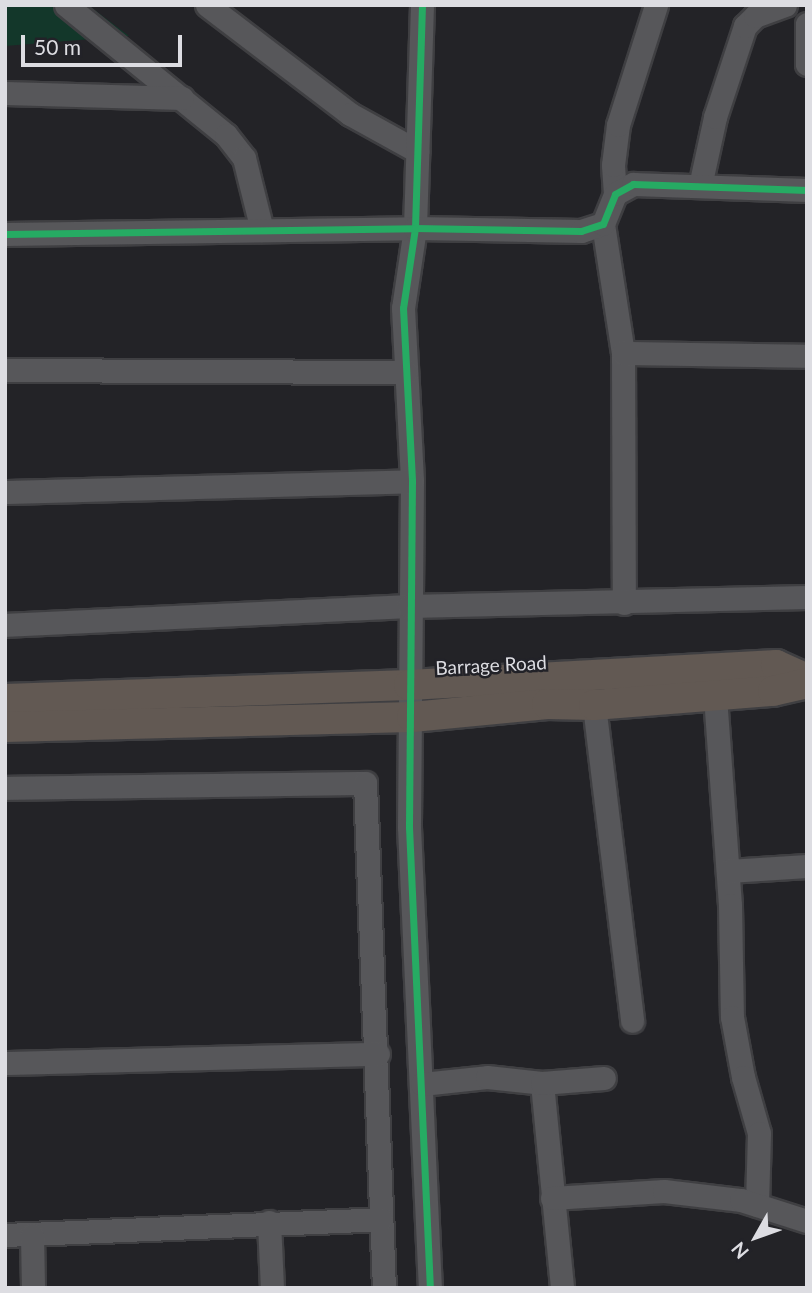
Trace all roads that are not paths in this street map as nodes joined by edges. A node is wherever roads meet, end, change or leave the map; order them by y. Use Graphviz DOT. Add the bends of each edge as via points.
graph roads {
  1 [pos="66,5"];
  2 [pos="206,5"];
  3 [pos="422,5"];
  4 [pos="656,5"];
  5 [pos="785,5"];
  6 [pos="807,24"];
  7 [pos="807,64"];
  8 [pos="5,93"];
  9 [pos="182,98"];
  10 [pos="417,151"];
  11 [pos="699,186"];
  12 [pos="807,190"];
  13 [pos="615,194"];
  14 [pos="603,224"];
  15 [pos="415,228"];
  16 [pos="262,230"];
  17 [pos="5,234"];
  18 [pos="623,353"];
  19 [pos="807,356"];
  20 [pos="5,370"];
  21 [pos="406,372"];
  22 [pos="412,481"];
  23 [pos="5,492"];
  24 [pos="807,597"];
  25 [pos="624,603"];
  26 [pos="409,606"];
  27 [pos="5,625"];
  28 [pos="807,681"];
  29 [pos="410,685"];
  30 [pos="715,696"];
  31 [pos="5,699"];
  32 [pos="594,705"];
  33 [pos="412,717"];
  34 [pos="5,727"];
  35 [pos="5,788"];
  36 [pos="807,866"];
  37 [pos="728,871"];
  38 [pos="632,1021"];
  39 [pos="378,1054"];
  40 [pos="5,1063"];
  41 [pos="604,1078"];
  42 [pos="542,1083"];
  43 [pos="422,1084"];
  44 [pos="552,1198"];
  45 [pos="757,1205"];
  46 [pos="381,1219"];
  47 [pos="807,1221"];
  48 [pos="269,1222"];
  49 [pos="5,1235"];
  50 [pos="32,1235"];
  51 [pos="33,1288"];
  52 [pos="272,1288"];
  53 [pos="384,1288"];
  54 [pos="430,1288"];
  55 [pos="562,1288"];
  1 -- 9 [label="street"];
  2 -- 10 [label="street" via="350,114"];
  3 -- 10 [label="street"];
  4 -- 13 [label="street" via="618,125"];
  5 -- 11 [label="street" via="755,16 745,26 715,117"];
  6 -- 7 [label="street"];
  8 -- 9 [label="street"];
  9 -- 16 [label="street" via="226,135 244,158"];
  10 -- 15 [label="street"];
  11 -- 12 [label="street"];
  11 -- 13 [label="street" via="633,184"];
  13 -- 14 [label="street"];
  14 -- 15 [label="street" via="581,231"];
  14 -- 18 [label="street"];
  15 -- 16 [label="street"];
  15 -- 21 [label="street" via="403,308"];
  16 -- 17 [label="street"];
  18 -- 19 [label="street"];
  18 -- 25 [label="street"];
  20 -- 21 [label="street"];
  21 -- 22 [label="street"];
  22 -- 23 [label="street"];
  22 -- 26 [label="street"];
  24 -- 25 [label="street"];
  25 -- 26 [label="street"];
  26 -- 27 [label="street"];
  26 -- 29 [label="street"];
  28 -- 29 [label="main road, Barrage Road" via="776,665"];
  28 -- 30 [label="main road, Barrage Road" via="773,691"];
  29 -- 31 [label="main road, Barrage Road"];
  29 -- 33 [label="street"];
  30 -- 32 [label="main road, Barrage Road"];
  30 -- 37 [label="street"];
  32 -- 33 [label="main road, Barrage Road" via="547,704"];
  32 -- 38 [label="street"];
  33 -- 34 [label="main road, Barrage Road"];
  33 -- 43 [label="street" via="409,827"];
  35 -- 39 [label="street" via="365,783"];
  36 -- 37 [label="street"];
  37 -- 45 [label="street" via="732,1017 759,1133"];
  39 -- 40 [label="street"];
  39 -- 46 [label="street"];
  41 -- 42 [label="street"];
  42 -- 43 [label="street" via="487,1077"];
  42 -- 44 [label="street"];
  43 -- 54 [label="street"];
  44 -- 45 [label="street" via="664,1191"];
  44 -- 55 [label="street"];
  45 -- 47 [label="street"];
  46 -- 48 [label="street"];
  46 -- 53 [label="street"];
  48 -- 50 [label="street"];
  48 -- 52 [label="street"];
  49 -- 50 [label="street"];
  50 -- 51 [label="street"];
}
